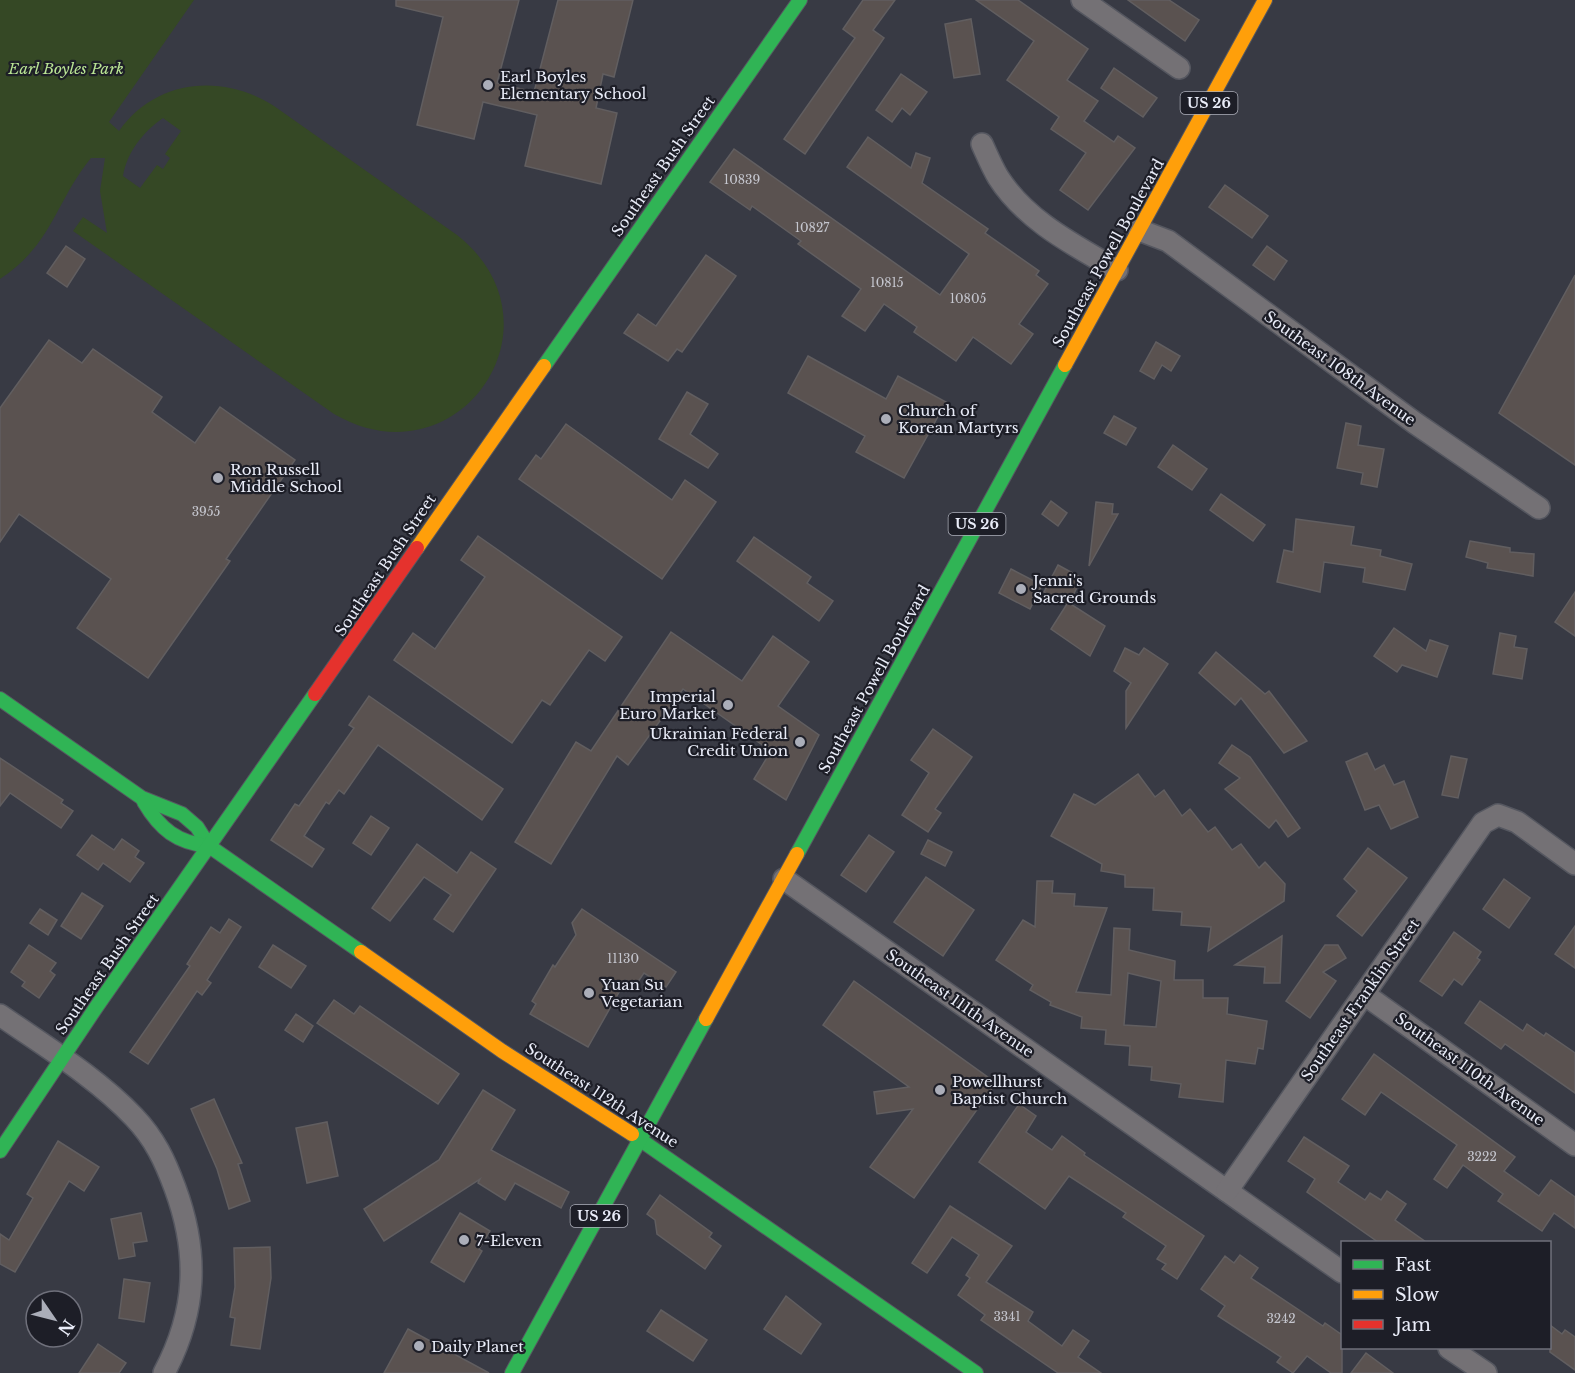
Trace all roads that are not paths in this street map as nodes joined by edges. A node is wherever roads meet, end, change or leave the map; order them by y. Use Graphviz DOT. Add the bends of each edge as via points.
graph roads {
  1 [pos="800,0"];
  2 [pos="1082,0"];
  3 [pos="1265,0"];
  4 [pos="1179,68"];
  5 [pos="982,144"];
  6 [pos="1139,230"];
  7 [pos="1117,270"];
  8 [pos="1539,508"];
  9 [pos="0,699"];
  10 [pos="142,798"];
  11 [pos="209,846"];
  12 [pos="1575,864"];
  13 [pos="784,879"];
  14 [pos="1364,994"];
  15 [pos="0,1015"];
  16 [pos="61,1058"];
  17 [pos="641,1139"];
  18 [pos="1575,1145"];
  19 [pos="0,1151"];
  20 [pos="1227,1191"];
  21 [pos="1341,1271"];
  22 [pos="1452,1349"];
  23 [pos="164,1373"];
  24 [pos="512,1373"];
  25 [pos="976,1373"];
  26 [pos="1486,1373"];
  1 -- 11 [label="street, Southeast Bush Street"];
  2 -- 4 [label="street"];
  3 -- 6 [label="street, Southeast Powell Boulevard / US 26"];
  5 -- 7 [label="street" via="998,178 1018,203 1062,238"];
  6 -- 7 [label="street, Southeast Powell Boulevard / US 26"];
  6 -- 8 [label="street, Southeast 108th Avenue" via="1168,241 1414,423"];
  7 -- 13 [label="street, Southeast Powell Boulevard / US 26"];
  9 -- 10 [label="street, Southeast 112th Avenue"];
  10 -- 11 [label="street, Southeast 112th Avenue" via="168,805 200,827"];
  10 -- 11 [label="street, Southeast 112th Avenue" via="155,821 187,845"];
  11 -- 16 [label="street, Southeast Bush Street"];
  11 -- 17 [label="street, Southeast 112th Avenue" via="502,1051"];
  12 -- 14 [label="street, Southeast Franklin Street" via="1517,822 1498,815 1483,823"];
  13 -- 17 [label="street, Southeast Powell Boulevard / US 26"];
  13 -- 20 [label="street, Southeast 111th Avenue"];
  14 -- 18 [label="street, Southeast 110th Avenue"];
  14 -- 20 [label="street, Southeast Franklin Street"];
  15 -- 16 [label="street"];
  16 -- 19 [label="street, Southeast Bush Street"];
  16 -- 23 [label="street" via="102,1086 136,1118 162,1152 186,1219 192,1287 183,1331"];
  17 -- 24 [label="street, Southeast Powell Boulevard / US 26"];
  17 -- 25 [label="street, Southeast 112th Avenue"];
  20 -- 21 [label="street, Southeast 111th Avenue"];
  22 -- 26 [label="street"];
}
